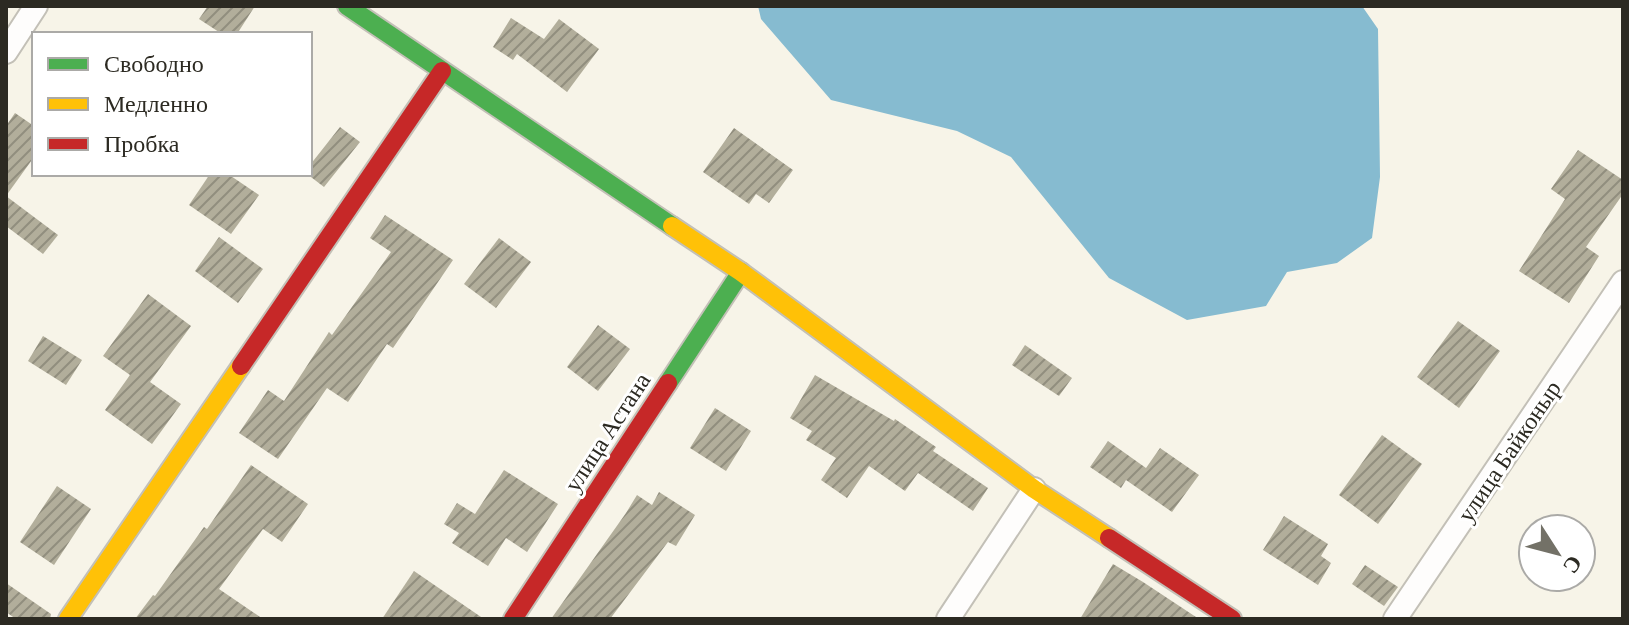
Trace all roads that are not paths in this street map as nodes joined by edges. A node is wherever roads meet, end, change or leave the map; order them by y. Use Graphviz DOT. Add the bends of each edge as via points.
graph roads {
  1 [pos="36,6"];
  2 [pos="347,6"];
  3 [pos="6,52"];
  4 [pos="442,71"];
  5 [pos="741,272"];
  6 [pos="1623,282"];
  7 [pos="1034,489"];
  8 [pos="68,619"];
  9 [pos="513,619"];
  10 [pos="948,619"];
  11 [pos="1232,619"];
  12 [pos="1395,619"];
  1 -- 3 [label="street"];
  2 -- 4 [label="street"];
  4 -- 5 [label="street"];
  4 -- 8 [label="street"];
  5 -- 7 [label="street"];
  5 -- 9 [label="street, улица Астана"];
  6 -- 12 [label="street, улица Байконыр"];
  7 -- 10 [label="street"];
  7 -- 11 [label="street"];
}
